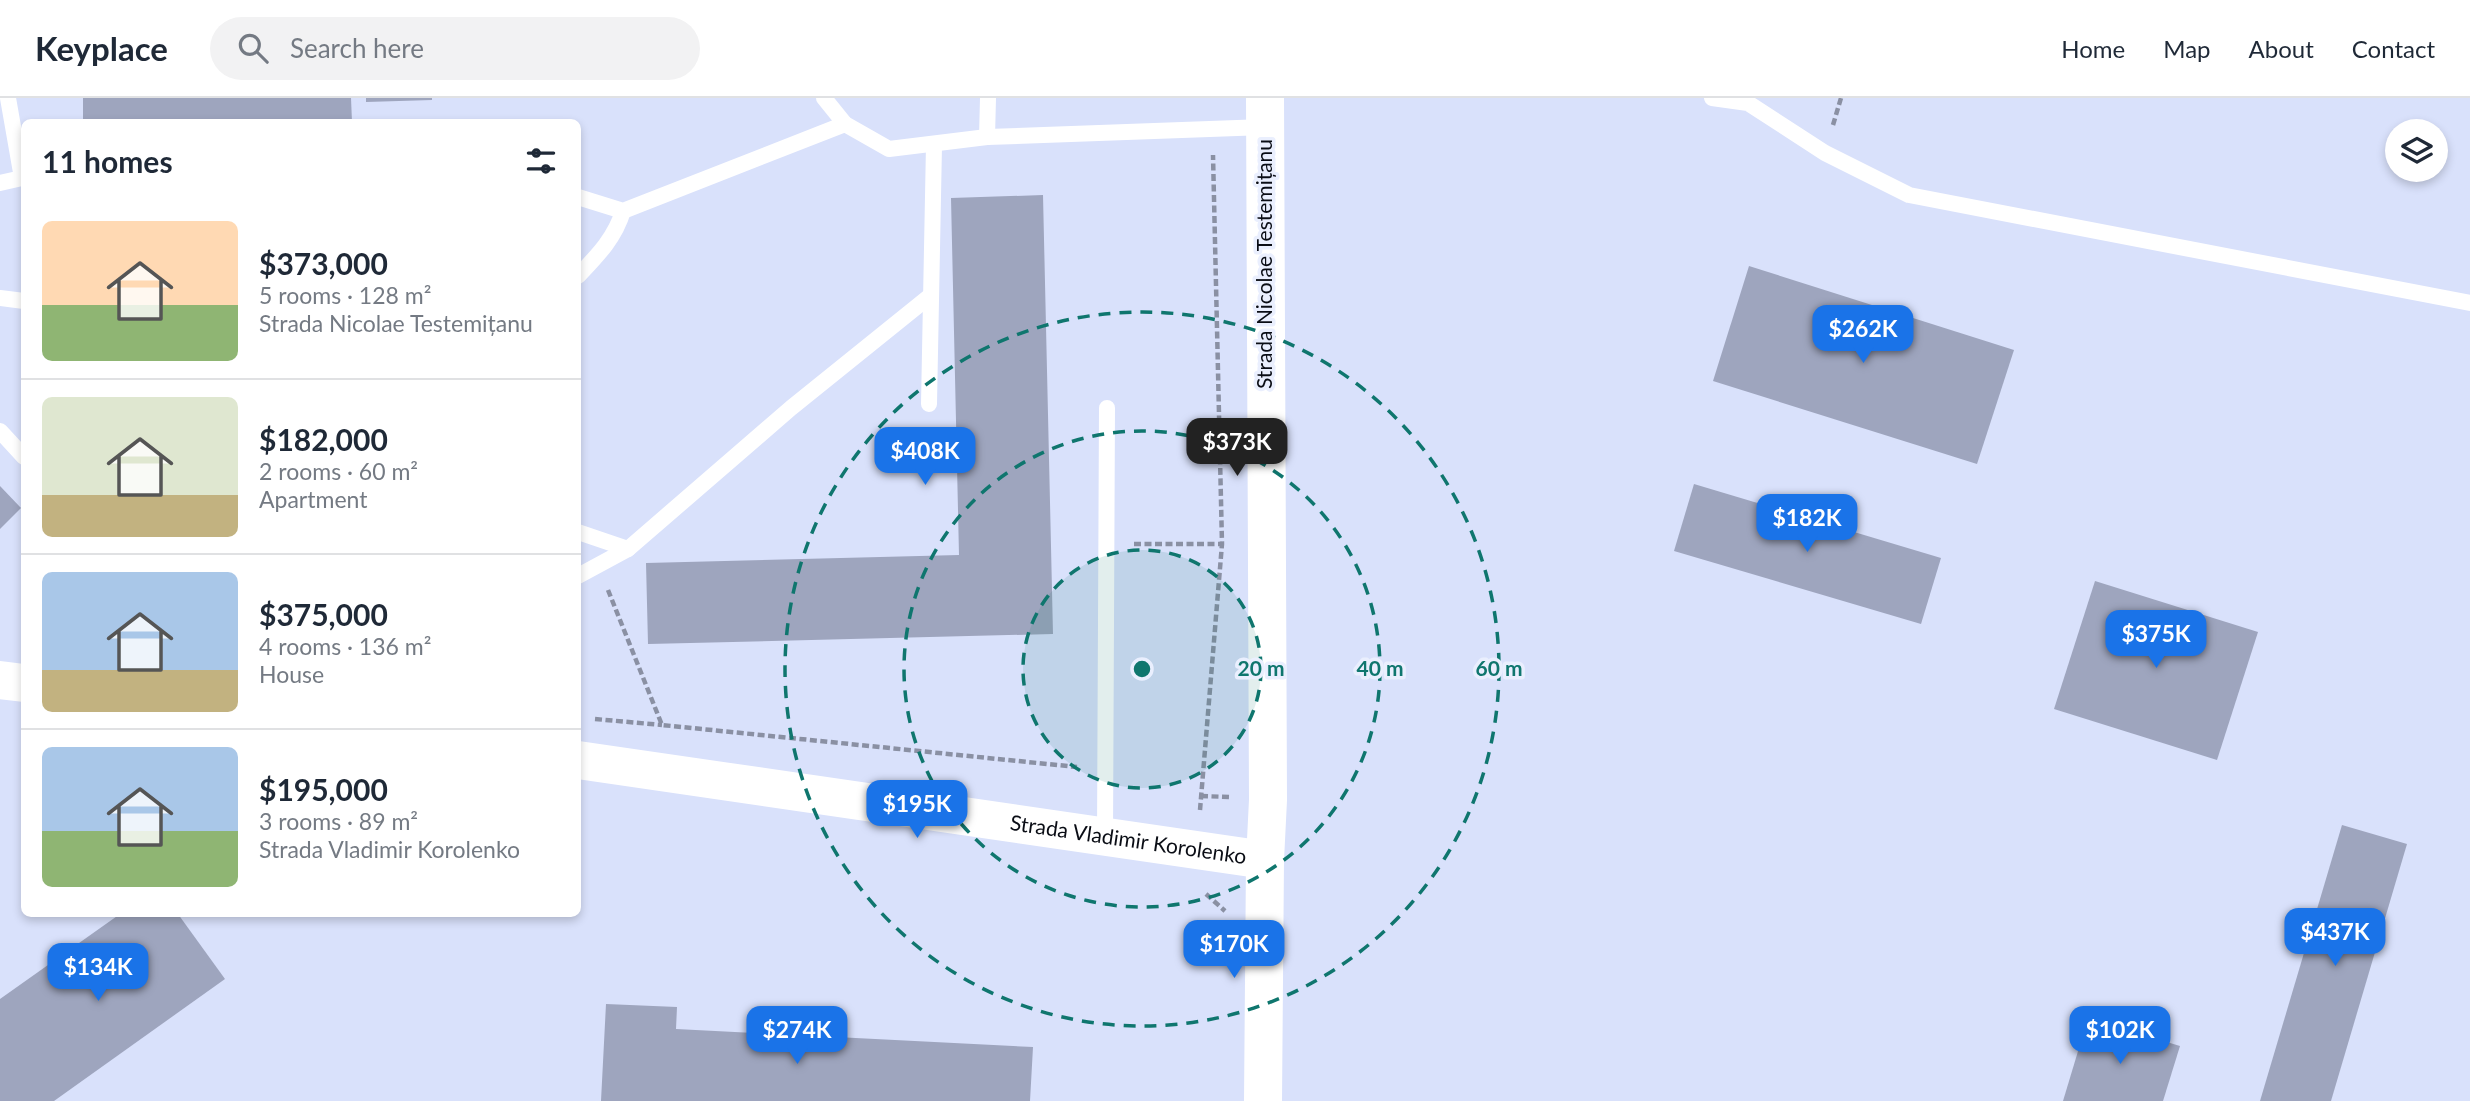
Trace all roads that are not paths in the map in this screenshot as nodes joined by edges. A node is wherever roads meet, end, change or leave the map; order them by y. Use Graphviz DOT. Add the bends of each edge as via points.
graph roads {
  1 [pos="8,98"];
  2 [pos="824,98"];
  3 [pos="988,98"];
  4 [pos="1712,98"];
  5 [pos="1744,100"];
  6 [pos="1265,112"];
  7 [pos="845,124"];
  8 [pos="987,136"];
  9 [pos="934,145"];
  10 [pos="21,168"];
  11 [pos="21,179"];
  12 [pos="0,183"];
  13 [pos="581,198"];
  14 [pos="623,211"];
  15 [pos="581,273"];
  16 [pos="930,296"];
  17 [pos="0,298"];
  18 [pos="21,301"];
  19 [pos="2470,303"];
  20 [pos="929,404"];
  21 [pos="1107,408"];
  22 [pos="0,431"];
  23 [pos="21,454"];
  24 [pos="581,533"];
  25 [pos="628,549"];
  26 [pos="581,574"];
  27 [pos="0,680"];
  28 [pos="21,683"];
  29 [pos="581,760"];
  30 [pos="1105,839"];
  31 [pos="1265,860"];
  32 [pos="1263,1101"];
  1 -- 10 [label="lane"];
  2 -- 7 [label="lane"];
  3 -- 8 [label="lane"];
  4 -- 5 [label="lane"];
  5 -- 19 [label="lane" via="1825,153 1909,195"];
  6 -- 8 [label="lane" via="1212,129"];
  6 -- 31 [label="main road, Strada Nicolae Testemițanu"];
  7 -- 9 [label="lane" via="888,149"];
  7 -- 14 [label="lane"];
  8 -- 9 [label="lane"];
  9 -- 16 [label="lane"];
  11 -- 12 [label="lane"];
  13 -- 14 [label="lane"];
  14 -- 15 [label="lane" via="617,229"];
  16 -- 20 [label="lane"];
  16 -- 25 [label="lane"];
  17 -- 18 [label="lane"];
  21 -- 30 [label="lane"];
  22 -- 23 [label="lane"];
  24 -- 25 [label="lane"];
  25 -- 26 [label="lane"];
  27 -- 28 [label="main road"];
  29 -- 30 [label="main road, Strada Vladimir Korolenko"];
  30 -- 31 [label="main road, Strada Vladimir Korolenko"];
  31 -- 32 [label="main road, Strada Nicolae Testemițanu"];
}
